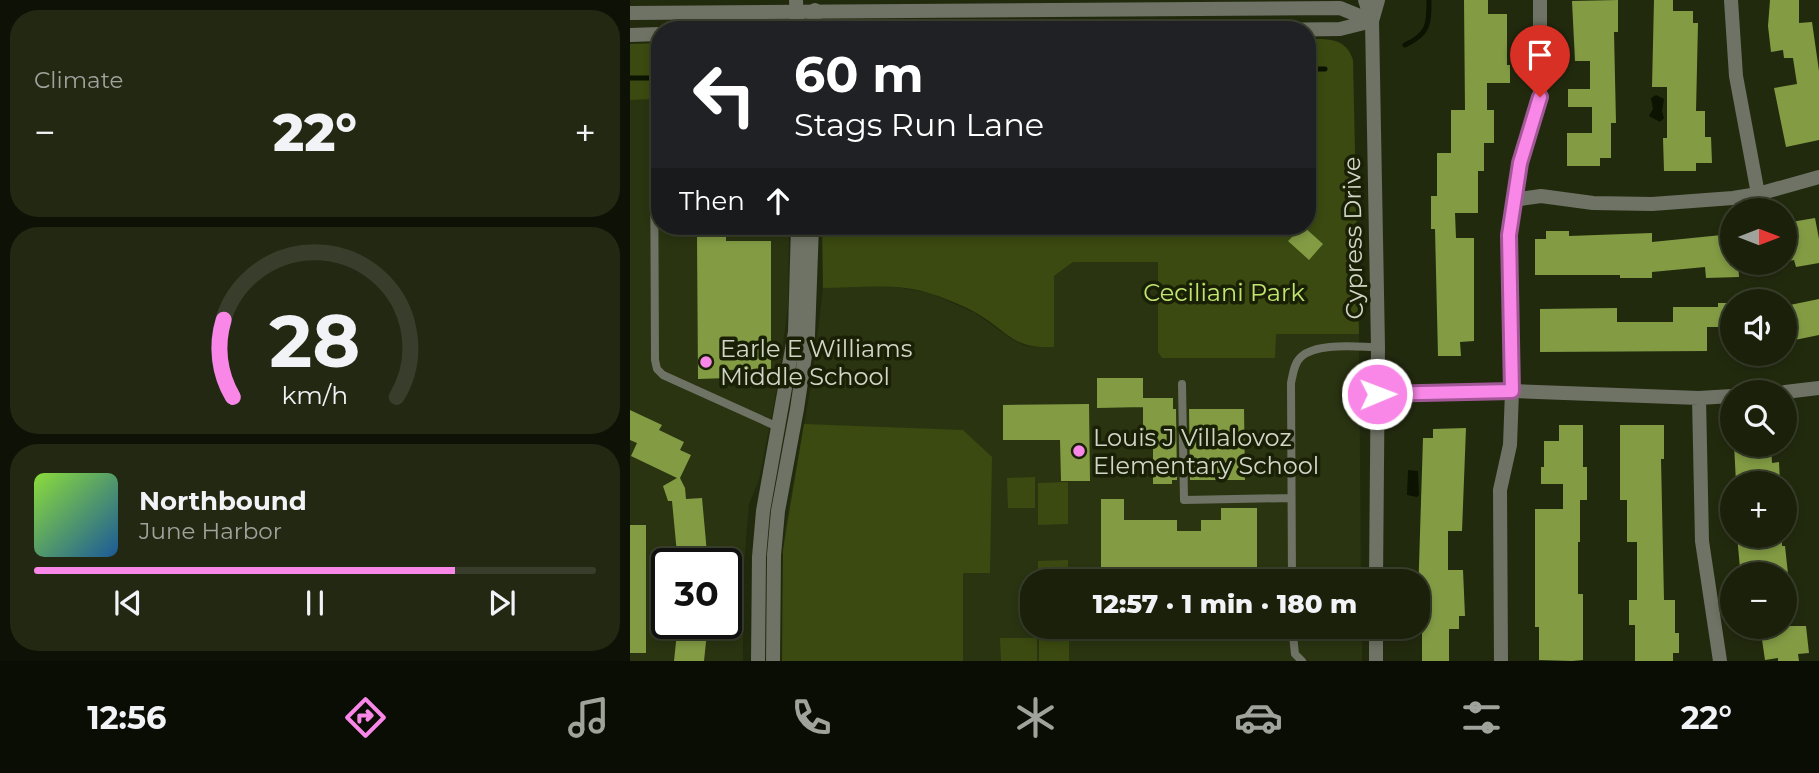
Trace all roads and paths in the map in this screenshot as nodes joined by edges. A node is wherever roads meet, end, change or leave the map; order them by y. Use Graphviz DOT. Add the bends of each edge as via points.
graph roads {
  1 [pos="1365,0"];
  2 [pos="1378,0"];
  3 [pos="1540,0"];
  4 [pos="1731,0"];
  5 [pos="797,5"];
  6 [pos="816,5"];
  7 [pos="630,13"];
  8 [pos="1372,21"];
  9 [pos="1316,29"];
  10 [pos="630,34"];
  11 [pos="651,34"];
  12 [pos="1819,177"];
  13 [pos="1758,194"];
  14 [pos="1513,200"];
  15 [pos="658,235"];
  16 [pos="798,235"];
  17 [pos="812,235"];
  18 [pos="1378,347"];
  19 [pos="1182,384"];
  20 [pos="1819,388"];
  21 [pos="1512,391"];
  22 [pos="1797,391"];
  23 [pos="1377,394"];
  24 [pos="1720,397"];
  25 [pos="1699,398"];
  26 [pos="778,427"];
  27 [pos="1292,498"];
  28 [pos="1292,569"];
  29 [pos="1376,569"];
  30 [pos="1293,639"];
  31 [pos="1376,639"];
  32 [pos="758,661"];
  33 [pos="773,661"];
  34 [pos="1302,661"];
  35 [pos="1376,661"];
  36 [pos="1501,661"];
  37 [pos="1720,661"];
  1 -- 8 [label="street, Cypress Drive"];
  2 -- 8 [label="street, Cypress Drive"];
  3 -- 14 [label="street" via="1540,97"];
  4 -- 13 [label="street" via="1736,76"];
  5 -- 6 [label="street"];
  5 -- 7 [label="street"];
  6 -- 8 [label="street" via="1340,8"];
  8 -- 9 [label="street"];
  8 -- 18 [label="street, Cypress Drive"];
  10 -- 11 [label="street"];
  12 -- 13 [label="street"];
  13 -- 14 [label="street" via="1652,204 1541,196"];
  14 -- 21 [label="street" via="1509,235"];
  15 -- 26 [label="lane" via="657,369"];
  16 -- 26 [label="street" via="795,332"];
  17 -- 33 [label="street" via="808,335 774,555"];
  18 -- 23 [label="street, Cypress Drive"];
  18 -- 27 [label="lane" via="1322,348 1300,357 1292,383"];
  19 -- 27 [label="lane" via="1184,500"];
  20 -- 22 [label="street"];
  21 -- 23 [label="street"];
  21 -- 25 [label="street"];
  21 -- 36 [label="street" via="1510,445 1500,490"];
  23 -- 29 [label="street, Cypress Drive"];
  24 -- 25 [label="street"];
  25 -- 37 [label="street" via="1702,541"];
  26 -- 32 [label="street" via="759,557"];
  27 -- 28 [label="lane"];
  30 -- 34 [label="lane" via="1295,654"];
  31 -- 35 [label="street"];
}
